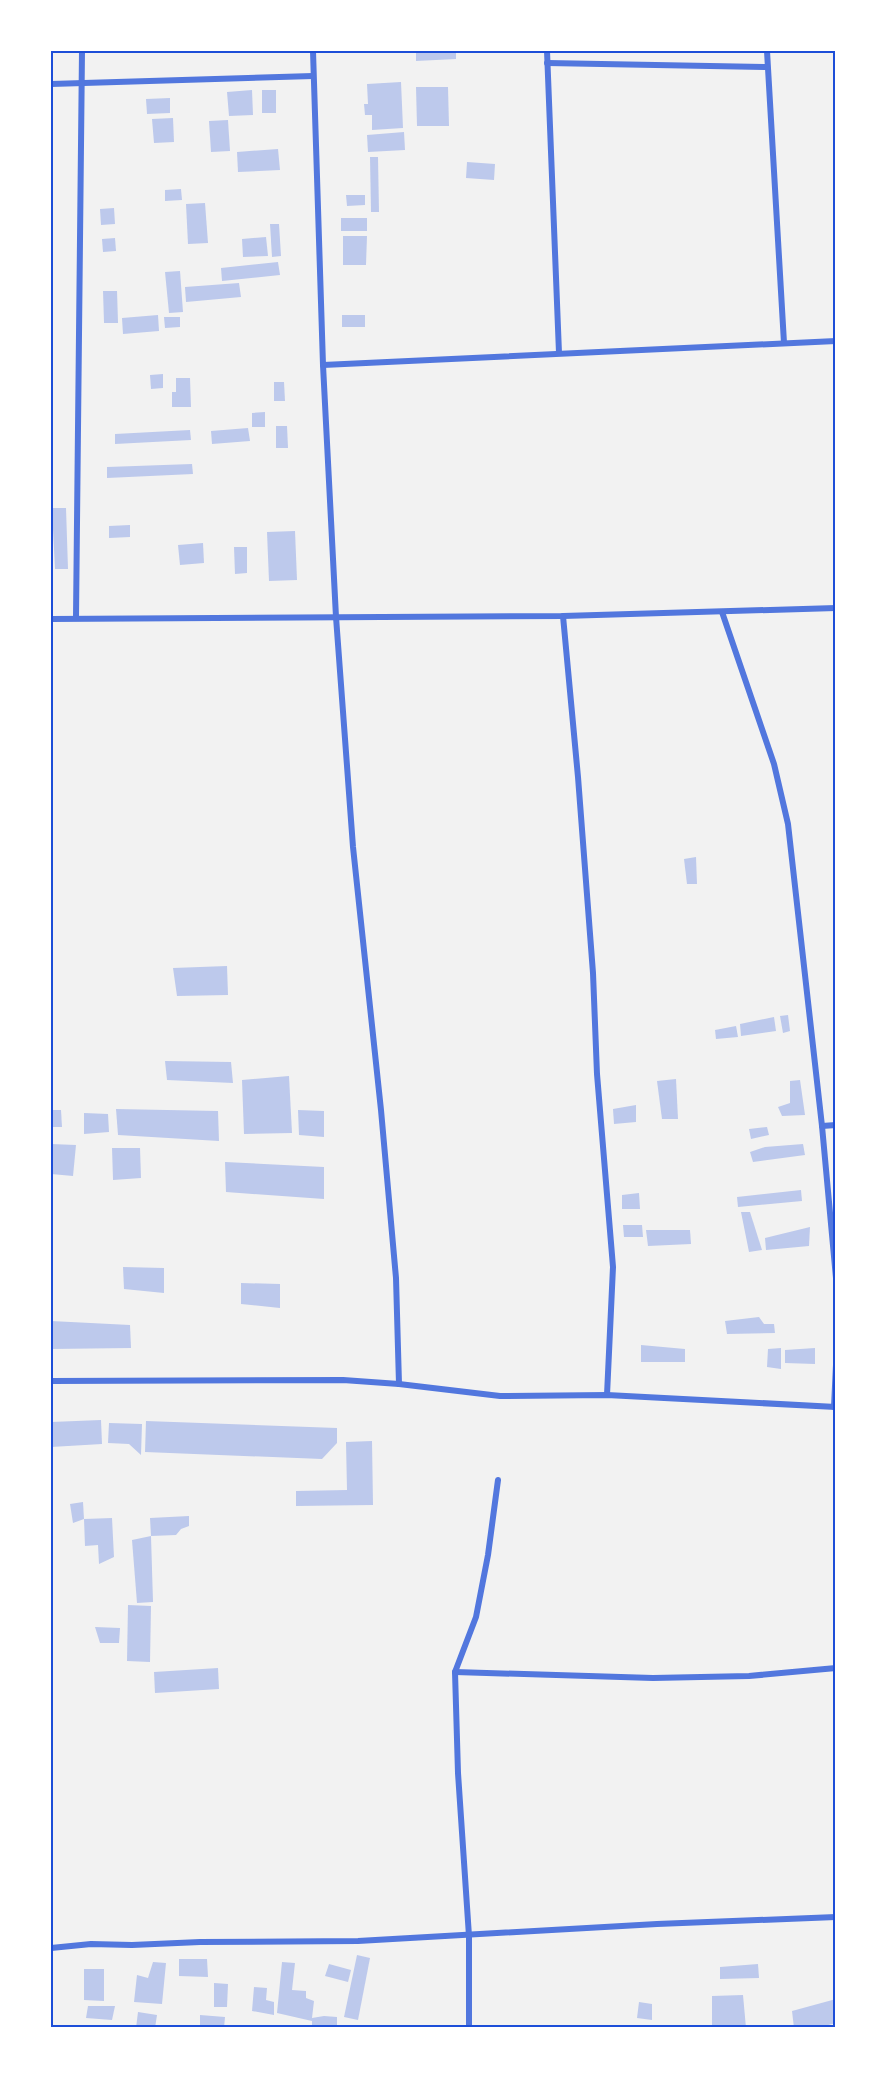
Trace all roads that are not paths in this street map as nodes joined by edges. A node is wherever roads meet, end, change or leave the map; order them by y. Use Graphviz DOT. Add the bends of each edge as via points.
graph roads {
  1 [pos="82,51"];
  2 [pos="313,51"];
  3 [pos="547,51"];
  4 [pos="767,51"];
  5 [pos="548,63"];
  6 [pos="767,67"];
  7 [pos="313,76"];
  8 [pos="83,82"];
  9 [pos="51,84"];
  10 [pos="836,341"];
  11 [pos="784,343"];
  12 [pos="560,352"];
  13 [pos="323,365"];
  14 [pos="836,608"];
  15 [pos="722,612"];
  16 [pos="563,616"];
  17 [pos="76,617"];
  18 [pos="336,617"];
  19 [pos="51,619"];
  20 [pos="836,1125"];
  21 [pos="822,1126"];
  22 [pos="836,1278"];
  23 [pos="836,1365"];
  24 [pos="51,1380"];
  25 [pos="399,1384"];
  26 [pos="607,1395"];
  27 [pos="835,1407"];
  28 [pos="498,1480"];
  29 [pos="836,1668"];
  30 [pos="455,1672"];
  31 [pos="836,1917"];
  32 [pos="469,1936"];
  33 [pos="51,1948"];
  34 [pos="468,2028"];
  1 -- 8 [label="street"];
  2 -- 7 [label="street"];
  3 -- 5 [label="street"];
  4 -- 6 [label="street"];
  5 -- 6 [label="street"];
  5 -- 12 [label="street"];
  6 -- 11 [label="street"];
  7 -- 8 [label="street"];
  7 -- 13 [label="street"];
  8 -- 9 [label="street"];
  8 -- 17 [label="street"];
  10 -- 11 [label="street"];
  11 -- 12 [label="street"];
  12 -- 13 [label="street"];
  13 -- 18 [label="street"];
  14 -- 15 [label="street"];
  15 -- 16 [label="street"];
  15 -- 21 [label="street" via="774,764 788,824"];
  16 -- 18 [label="street"];
  16 -- 26 [label="street" via="613,1267"];
  17 -- 18 [label="street"];
  17 -- 19 [label="street"];
  18 -- 25 [label="street" via="353,847 396,1278"];
  20 -- 21 [label="street"];
  21 -- 22 [label="street"];
  23 -- 27 [label="street"];
  24 -- 25 [label="street" via="343,1380"];
  25 -- 26 [label="street" via="500,1396"];
  26 -- 27 [label="street"];
  28 -- 30 [label="street" via="476,1617"];
  29 -- 30 [label="street" via="749,1676 653,1678"];
  30 -- 32 [label="street"];
  31 -- 32 [label="street"];
  32 -- 33 [label="street"];
  32 -- 34 [label="street"];
}
